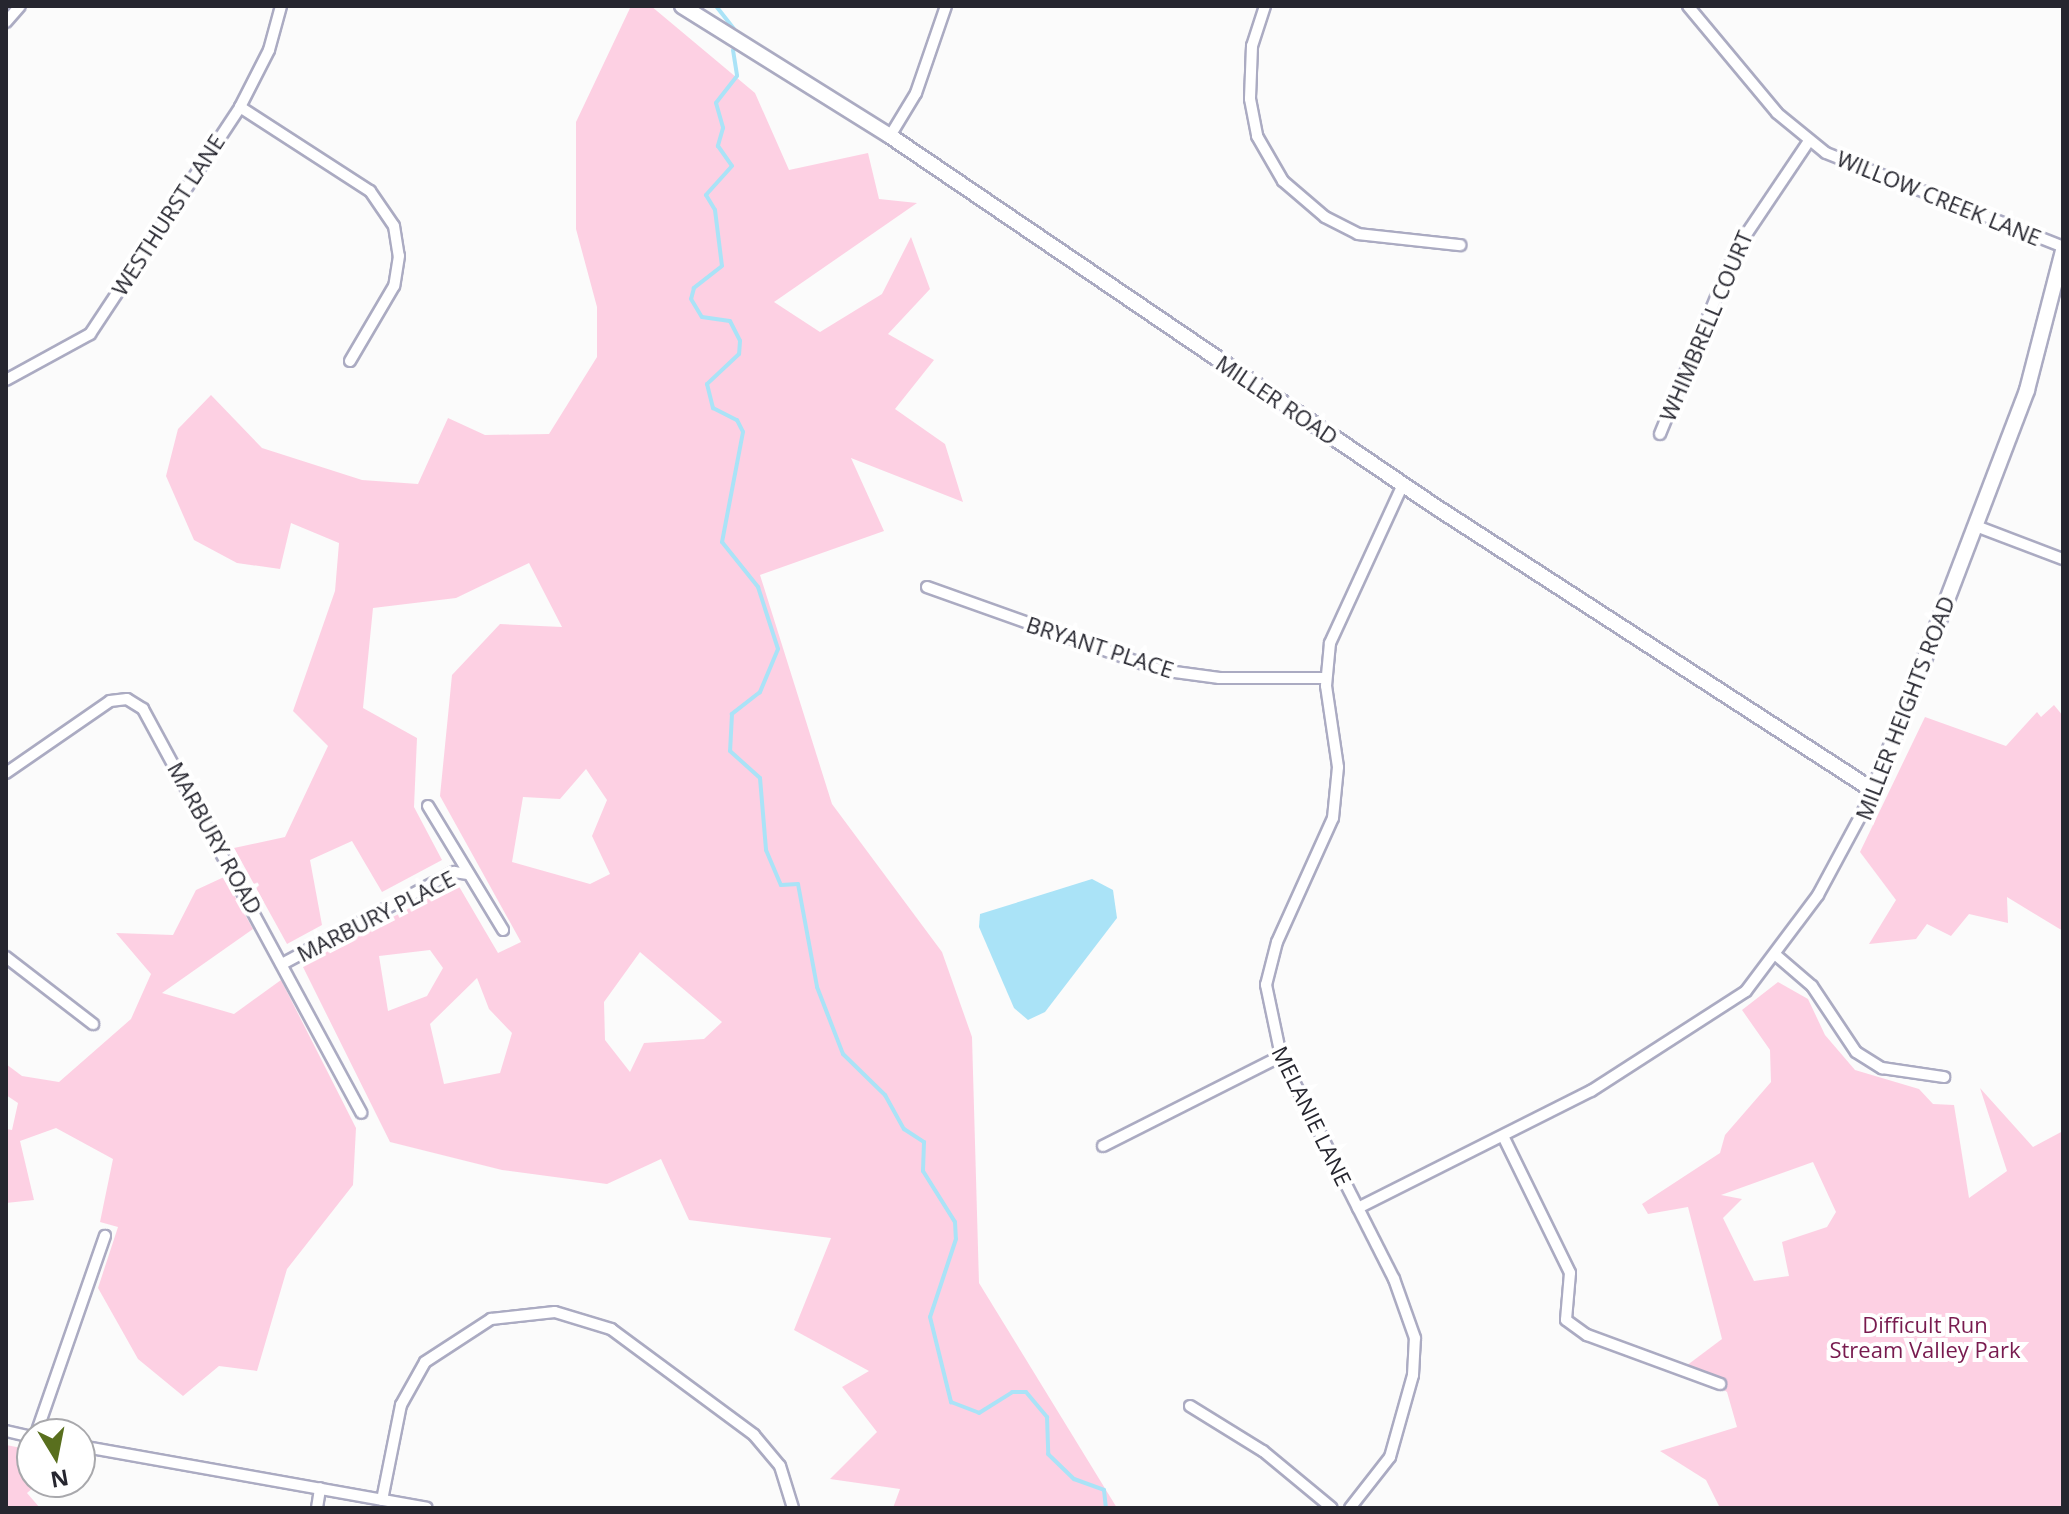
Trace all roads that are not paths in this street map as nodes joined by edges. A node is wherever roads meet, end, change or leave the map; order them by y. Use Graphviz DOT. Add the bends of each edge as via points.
graph roads {
  1 [pos="20,6"];
  2 [pos="281,6"];
  3 [pos="682,6"];
  4 [pos="946,6"];
  5 [pos="1265,6"];
  6 [pos="1688,6"];
  7 [pos="6,22"];
  8 [pos="240,107"];
  9 [pos="890,136"];
  10 [pos="1809,141"];
  11 [pos="1460,245"];
  12 [pos="2063,249"];
  13 [pos="350,361"];
  14 [pos="6,380"];
  15 [pos="1660,434"];
  16 [pos="1403,484"];
  17 [pos="1976,526"];
  18 [pos="2063,559"];
  19 [pos="927,587"];
  20 [pos="1326,678"];
  21 [pos="6,773"];
  22 [pos="1874,791"];
  23 [pos="428,806"];
  24 [pos="468,874"];
  25 [pos="503,930"];
  26 [pos="1777,956"];
  27 [pos="6,957"];
  28 [pos="284,963"];
  29 [pos="93,1024"];
  30 [pos="1281,1056"];
  31 [pos="1944,1077"];
  32 [pos="361,1113"];
  33 [pos="1504,1138"];
  34 [pos="1103,1146"];
  35 [pos="1358,1208"];
  36 [pos="105,1236"];
  37 [pos="1720,1384"];
  38 [pos="1190,1406"];
  39 [pos="40,1418"];
  40 [pos="96,1449"];
  41 [pos="320,1488"];
  42 [pos="382,1500"];
  43 [pos="317,1508"];
  44 [pos="427,1508"];
  45 [pos="793,1508"];
  46 [pos="1332,1508"];
  47 [pos="1350,1508"];
  1 -- 7 [label="street"];
  2 -- 8 [label="street, WESTHURST LANE" via="269,50"];
  3 -- 9 [label="street, MILLER ROAD"];
  4 -- 9 [label="street" via="916,93"];
  5 -- 11 [label="street" via="1252,46 1250,99 1257,136 1283,181 1325,217 1358,234"];
  6 -- 10 [label="street, WILLOW CREEK LANE" via="1777,113"];
  8 -- 13 [label="street" via="370,191 394,226 399,256 394,286"];
  8 -- 14 [label="street, WESTHURST LANE" via="90,334"];
  9 -- 16 [label="street, MILLER ROAD"];
  10 -- 12 [label="street, WILLOW CREEK LANE" via="1879,179"];
  10 -- 15 [label="street, WHIMBRELL COURT" via="1740,241"];
  12 -- 17 [label="street, MILLER HEIGHTS ROAD" via="2034,371"];
  16 -- 20 [label="street, MELANIE LANE" via="1336,625"];
  16 -- 22 [label="street, MILLER ROAD"];
  17 -- 18 [label="street"];
  17 -- 22 [label="street, MILLER HEIGHTS ROAD"];
  19 -- 20 [label="street, BRYANT PLACE" via="1160,670 1219,678"];
  20 -- 30 [label="street, MELANIE LANE" via="1337,792 1324,842 1267,976 1269,1021"];
  21 -- 28 [label="street, MARBURY ROAD" via="110,701 136,702"];
  22 -- 26 [label="street, MILLER HEIGHTS ROAD"];
  23 -- 24 [label="street, MARBURY PLACE"];
  24 -- 25 [label="street, MARBURY PLACE"];
  24 -- 28 [label="street, MARBURY PLACE" via="454,872"];
  26 -- 31 [label="street" via="1812,986 1856,1052 1882,1068"];
  26 -- 33 [label="street, MILLER HEIGHTS ROAD" via="1731,1003"];
  27 -- 29 [label="street"];
  28 -- 32 [label="street, MARBURY ROAD"];
  30 -- 34 [label="street"];
  30 -- 35 [label="street, MELANIE LANE"];
  33 -- 35 [label="street, MILLER HEIGHTS ROAD"];
  33 -- 37 [label="street" via="1570,1273 1566,1320 1587,1335"];
  35 -- 47 [label="street, MELANIE LANE" via="1412,1321 1416,1356 1390,1457"];
  36 -- 39 [label="street"];
  38 -- 46 [label="street" via="1263,1451"];
  40 -- 41 [label="street"];
  41 -- 42 [label="street"];
  41 -- 43 [label="street"];
  42 -- 44 [label="street"];
  42 -- 45 [label="street" via="401,1405 425,1362 448,1341 491,1319 555,1312 611,1329 754,1435 780,1466"];
}
